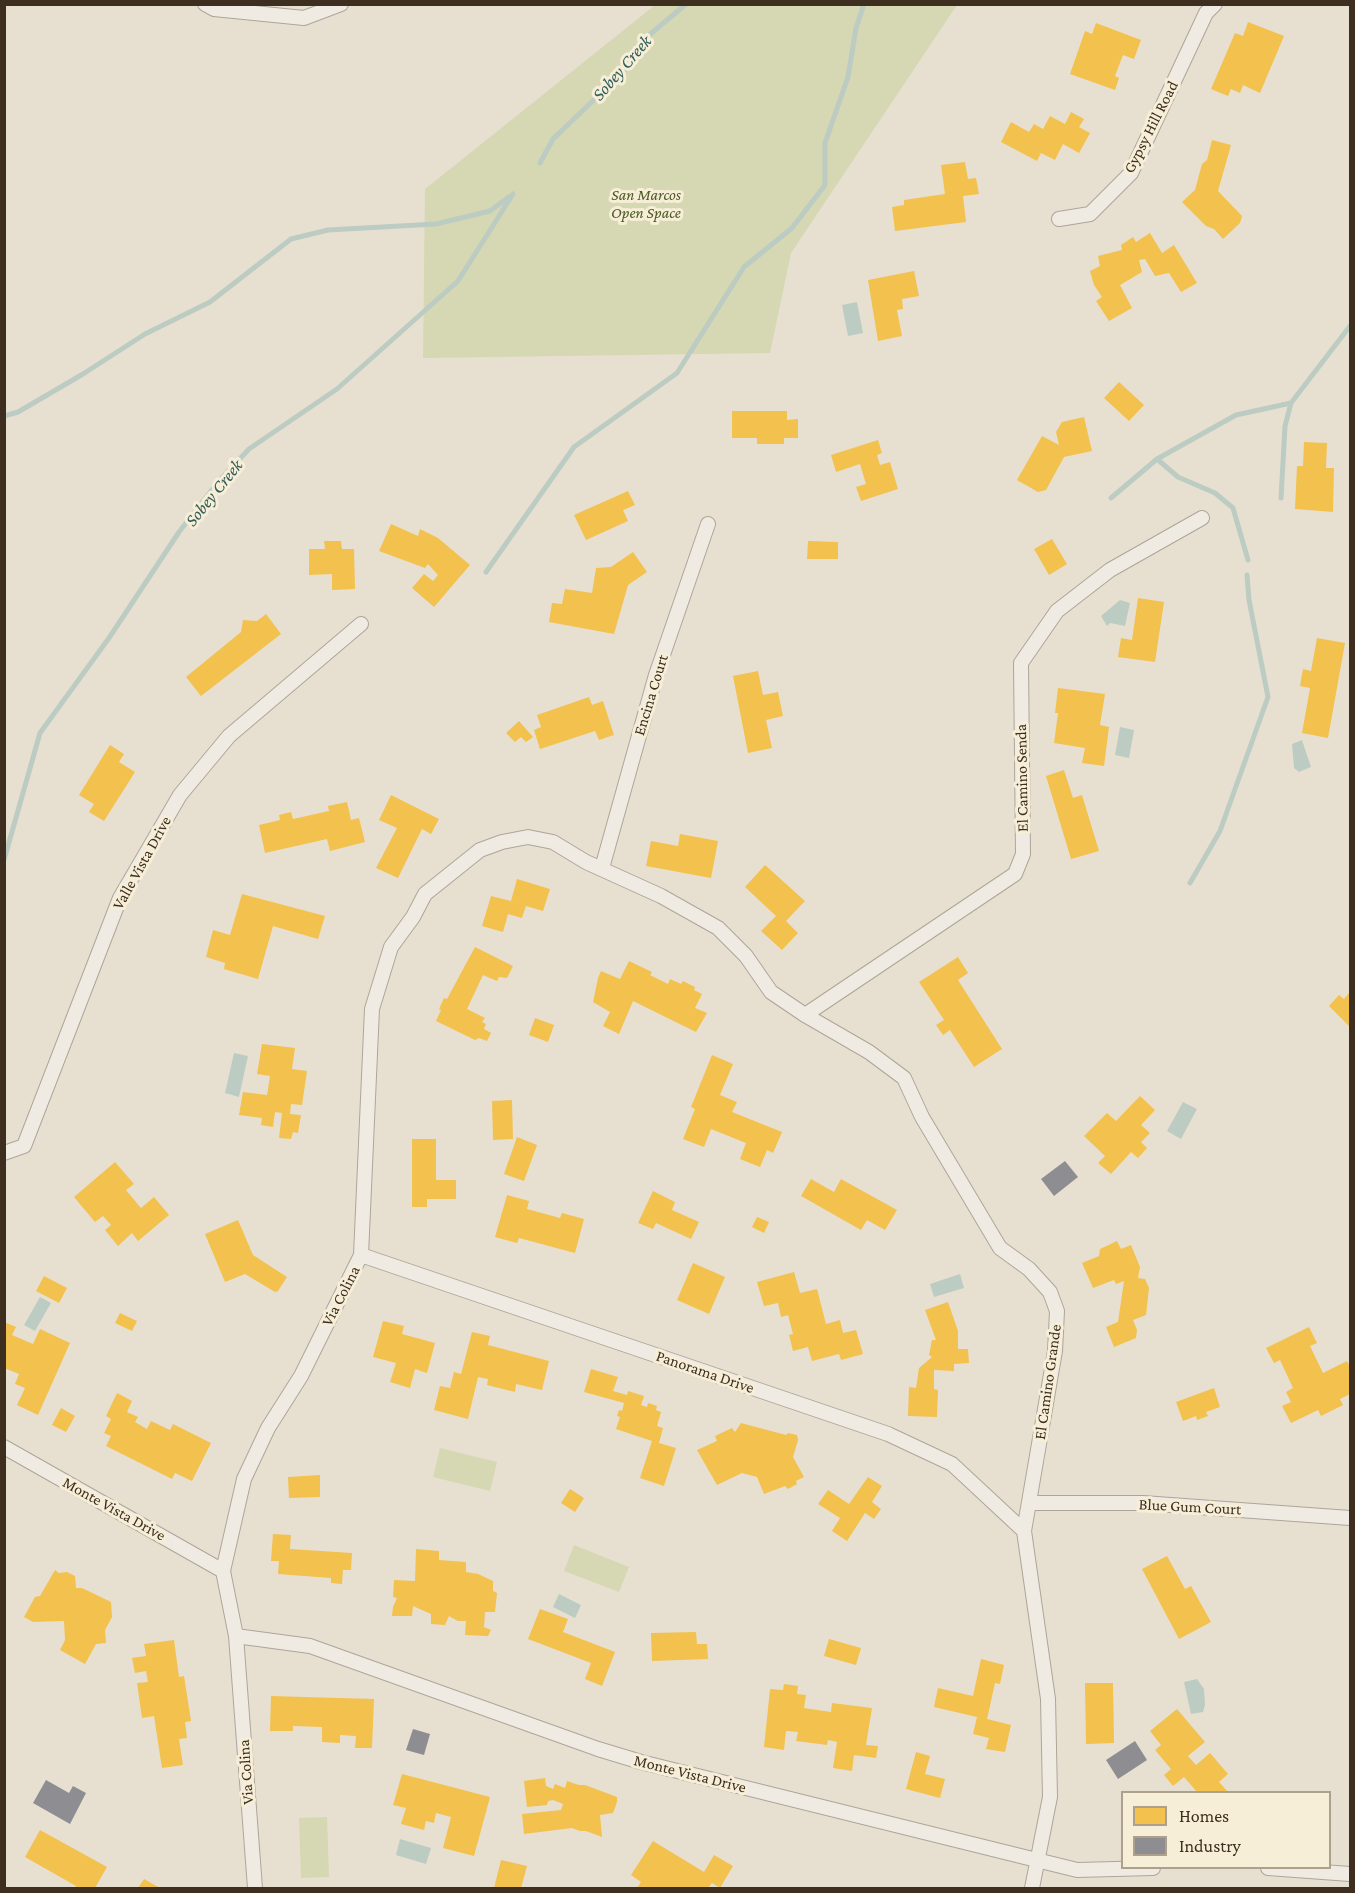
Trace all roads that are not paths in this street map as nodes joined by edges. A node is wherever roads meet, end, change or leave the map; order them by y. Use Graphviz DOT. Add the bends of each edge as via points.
graph roads {
  1 [pos="205,4"];
  2 [pos="341,4"];
  3 [pos="1215,4"];
  4 [pos="1059,219"];
  5 [pos="1202,518"];
  6 [pos="708,524"];
  7 [pos="361,624"];
  8 [pos="602,868"];
  9 [pos="805,1015"];
  10 [pos="4,1153"];
  11 [pos="362,1255"];
  12 [pos="4,1447"];
  13 [pos="1029,1503"];
  14 [pos="1350,1518"];
  15 [pos="1024,1531"];
  16 [pos="223,1571"];
  17 [pos="236,1636"];
  18 [pos="1038,1862"];
  19 [pos="1121,1869"];
  20 [pos="1282,1869"];
  21 [pos="1350,1874"];
  22 [pos="255,1888"];
  23 [pos="1032,1888"];
  1 -- 2 [label="street" via="214,9 304,18"];
  3 -- 4 [label="street, Gypsy Hill Road" via="1206,13 1131,173 1090,214"];
  5 -- 9 [label="street, El Camino Senda" via="1110,570 1058,611 1021,663 1023,854 1015,874"];
  6 -- 8 [label="street, Encina Court" via="656,675"];
  7 -- 10 [label="street, Valle Vista Drive" via="229,736 180,795 120,898 24,1146"];
  8 -- 9 [label="street, El Camino Grande" via="718,928 746,956 771,992"];
  8 -- 11 [label="street, Via Colina" via="553,842 528,837 487,847 426,894 391,947 372,1009"];
  9 -- 13 [label="street, El Camino Grande" via="869,1052 904,1078 921,1118 1000,1248 1029,1269 1050,1292 1057,1311 1055,1351"];
  11 -- 15 [label="street, Panorama Drive" via="888,1434 952,1464"];
  11 -- 16 [label="street, Via Colina" via="244,1479"];
  12 -- 16 [label="street, Monte Vista Drive"];
  13 -- 14 [label="street, Blue Gum Court" via="1143,1503"];
  13 -- 15 [label="street, El Camino Grande"];
  15 -- 18 [label="street, El Camino Grande" via="1048,1699 1050,1797"];
  16 -- 17 [label="street, Via Colina"];
  17 -- 18 [label="street, Monte Vista Drive" via="310,1646 641,1762"];
  17 -- 22 [label="street, Via Colina"];
  18 -- 19 [label="street, Monte Vista Drive" via="1077,1870"];
  18 -- 23 [label="street, El Camino Grande"];
  20 -- 21 [label="street"];
}
